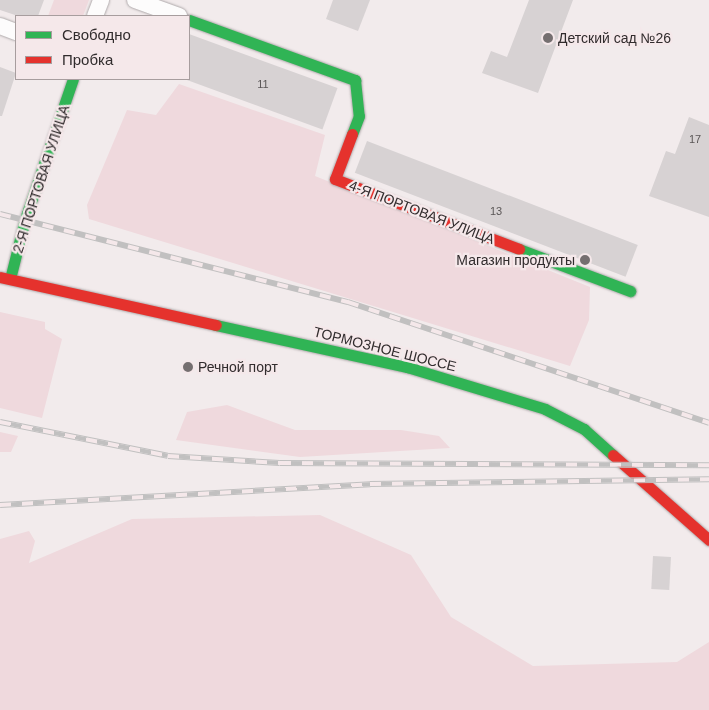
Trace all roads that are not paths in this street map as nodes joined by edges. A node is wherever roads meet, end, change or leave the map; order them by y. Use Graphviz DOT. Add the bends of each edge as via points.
graph roads {
  1 [pos="101,0"];
  2 [pos="135,0"];
  3 [pos="95,15"];
  4 [pos="176,15"];
  5 [pos="190,20"];
  6 [pos="0,26"];
  7 [pos="15,32"];
  8 [pos="73,80"];
  9 [pos="5,278"];
  10 [pos="630,291"];
  11 [pos="709,540"];
  1 -- 3 [label="street"];
  2 -- 4 [label="street"];
  5 -- 10 [label="street, 4-Я ПОРТОВАЯ УЛИЦА" via="355,80 359,116 335,180"];
  6 -- 7 [label="street"];
  8 -- 9 [label="street, 2-Я ПОРТОВАЯ УЛИЦА"];
  9 -- 11 [label="street, ТОРМОЗНОЕ ШОССЕ" via="407,367 546,409 584,429"];
}
